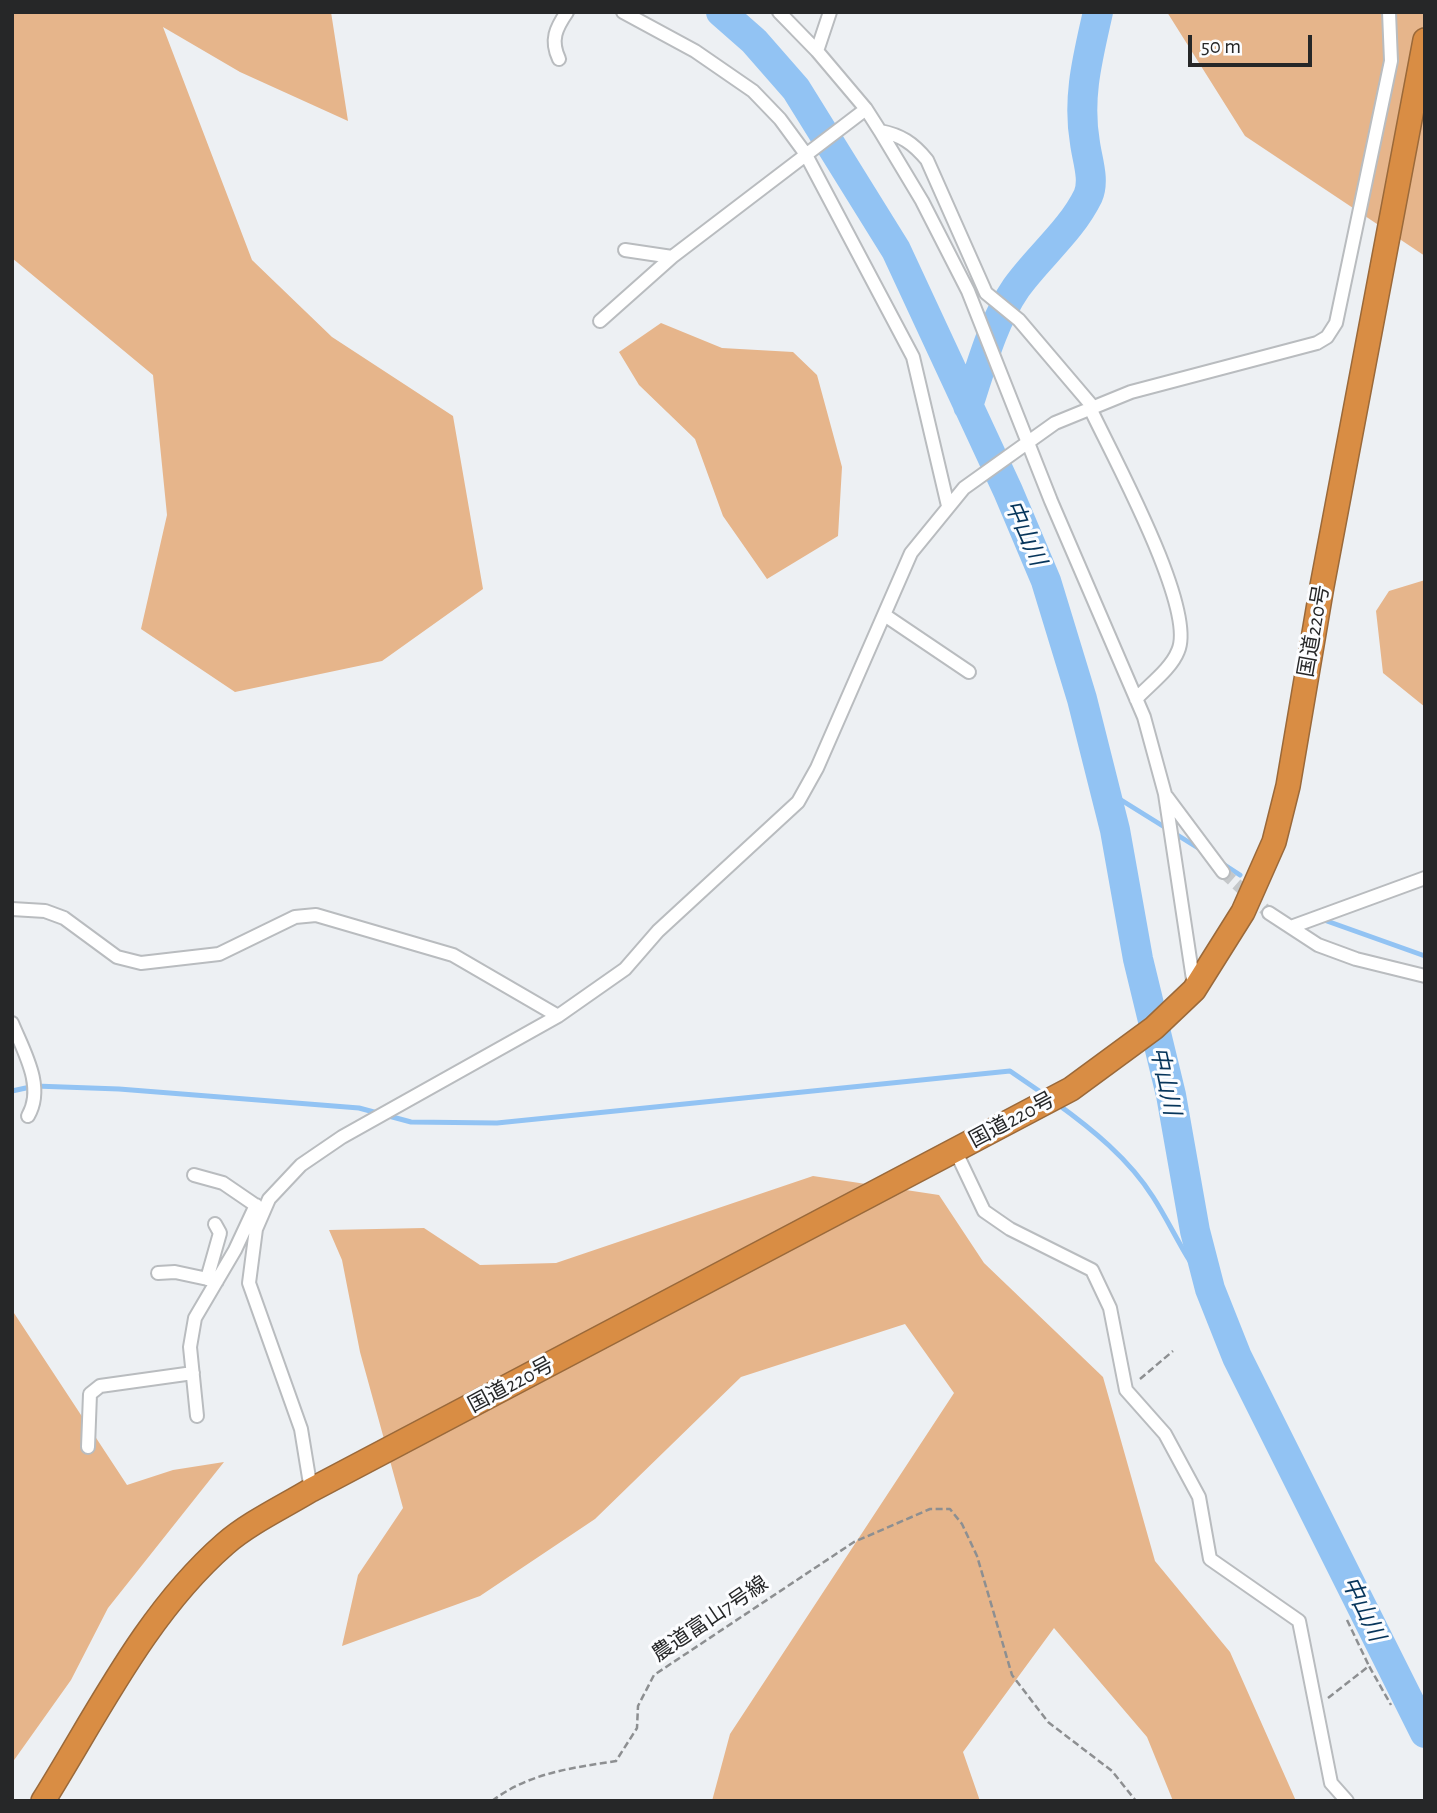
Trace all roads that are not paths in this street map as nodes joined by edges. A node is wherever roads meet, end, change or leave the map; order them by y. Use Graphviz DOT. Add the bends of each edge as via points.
graph roads {
  1 [pos="568,12"];
  2 [pos="622,12"];
  3 [pos="779,12"];
  4 [pos="830,12"];
  5 [pos="1389,12"];
  6 [pos="1425,40"];
  7 [pos="817,51"];
  8 [pos="559,59"];
  9 [pos="862,111"];
  10 [pos="880,131"];
  11 [pos="805,153"];
  12 [pos="625,250"];
  13 [pos="672,257"];
  14 [pos="600,321"];
  15 [pos="1091,408"];
  16 [pos="1026,443"];
  17 [pos="948,506"];
  18 [pos="886,616"];
  19 [pos="969,672"];
  20 [pos="1136,699"];
  21 [pos="1165,794"];
  22 [pos="1223,872"];
  23 [pos="1425,878"];
  24 [pos="12,909"];
  25 [pos="1269,914"];
  26 [pos="1291,927"];
  27 [pos="1425,976"];
  28 [pos="1195,990"];
  29 [pos="558,1016"];
  30 [pos="12,1023"];
  31 [pos="28,1116"];
  32 [pos="955,1150"];
  33 [pos="194,1175"];
  34 [pos="260,1208"];
  35 [pos="215,1224"];
  36 [pos="158,1273"];
  37 [pos="212,1280"];
  38 [pos="193,1373"];
  39 [pos="197,1416"];
  40 [pos="88,1447"];
  41 [pos="311,1490"];
  42 [pos="43,1801"];
  43 [pos="1347,1801"];
  1 -- 8 [label="street" via="556,28 554,47"];
  2 -- 11 [label="street" via="695,51 753,91"];
  3 -- 7 [label="street"];
  4 -- 7 [label="street"];
  5 -- 15 [label="street" via="1391,61 1336,323 1327,337 1131,392"];
  6 -- 28 [label="highway, 国道220号" via="1321,586 1288,786 1274,842 1243,912"];
  7 -- 9 [label="street"];
  9 -- 10 [label="street"];
  9 -- 11 [label="street"];
  10 -- 15 [label="street" via="915,145 927,160 986,293 1019,320"];
  10 -- 16 [label="street" via="968,292"];
  11 -- 13 [label="street"];
  11 -- 17 [label="street" via="913,357"];
  12 -- 13 [label="street"];
  13 -- 14 [label="street"];
  15 -- 16 [label="street"];
  15 -- 20 [label="street" via="1164,567 1181,628 1180,649 1173,661"];
  16 -- 17 [label="street" via="964,488"];
  16 -- 20 [label="street"];
  17 -- 18 [label="street" via="911,553"];
  18 -- 19 [label="street"];
  18 -- 29 [label="street" via="798,802 625,968"];
  20 -- 21 [label="street"];
  21 -- 22 [label="street"];
  21 -- 28 [label="street"];
  23 -- 26 [label="street"];
  24 -- 29 [label="street" via="45,911 64,918 117,957 141,963 219,954 295,917 316,915 453,955"];
  25 -- 26 [label="street"];
  26 -- 27 [label="street" via="1356,959"];
  28 -- 32 [label="highway, 国道220号" via="1154,1028 1071,1089"];
  29 -- 34 [label="street" via="342,1137 301,1165"];
  30 -- 31 [label="street" via="34,1078 36,1102"];
  32 -- 41 [label="highway, 国道220号"];
  32 -- 43 [label="street" via="984,1211 1092,1270 1110,1308 1126,1390 1166,1434 1199,1497 1210,1559 1299,1621 1331,1783"];
  33 -- 34 [label="street" via="223,1183"];
  34 -- 37 [label="street"];
  34 -- 41 [label="street" via="249,1283 301,1429"];
  35 -- 37 [label="street" via="220,1233"];
  36 -- 37 [label="street"];
  37 -- 38 [label="street" via="195,1318 190,1347"];
  38 -- 39 [label="street"];
  38 -- 40 [label="street" via="100,1387 90,1394"];
  41 -- 42 [label="highway, 国道220号" via="227,1542 181,1587"];
}
